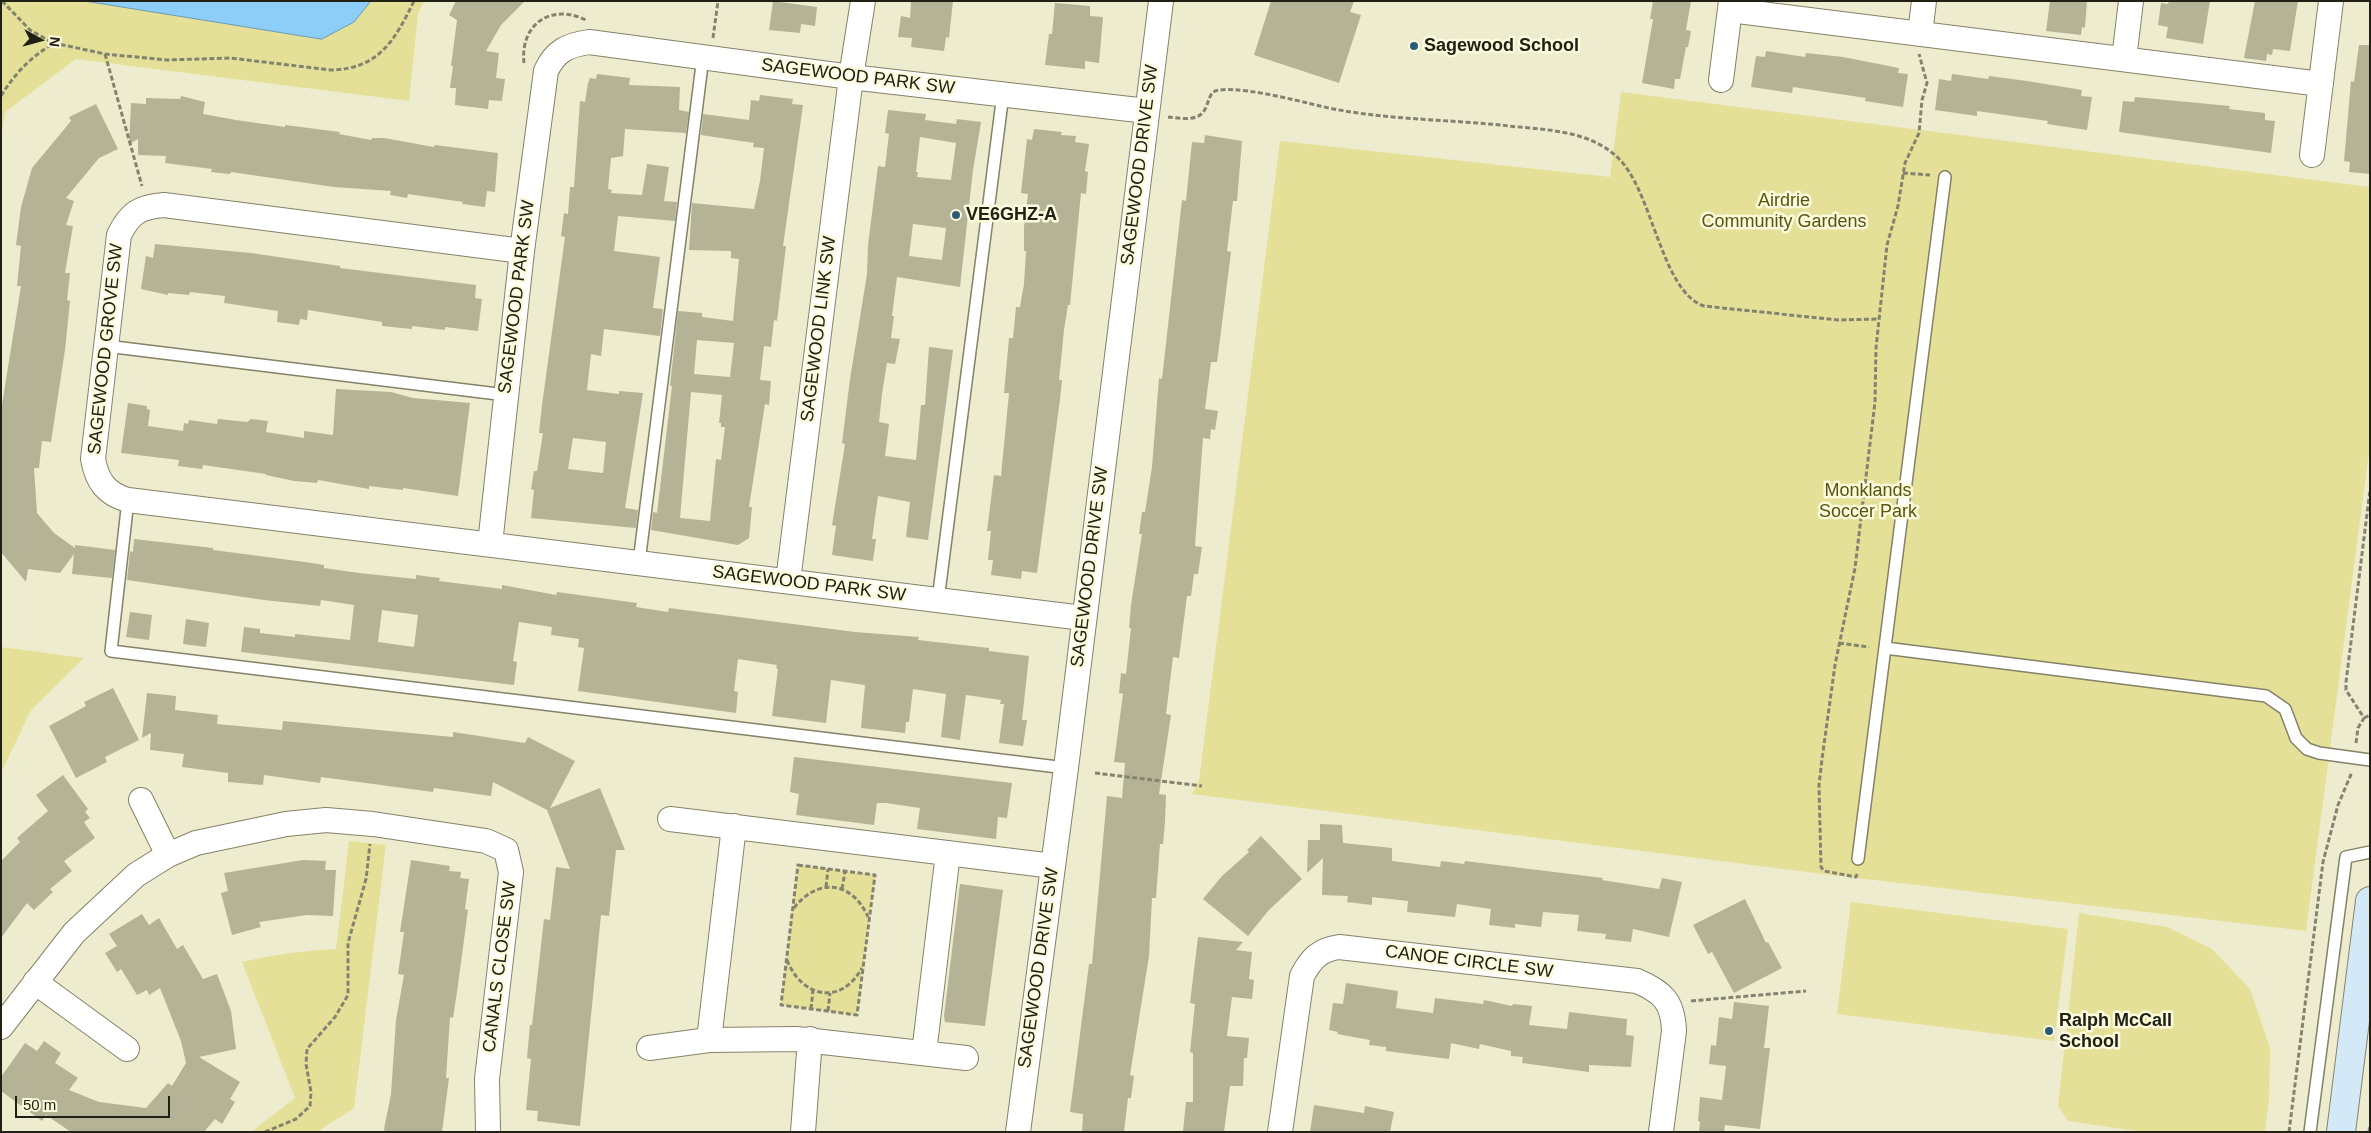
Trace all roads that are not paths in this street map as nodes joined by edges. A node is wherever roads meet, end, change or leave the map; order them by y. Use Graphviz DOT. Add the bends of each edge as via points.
graph roads {
  1 [pos="863,1"];
  2 [pos="1161,1"];
  3 [pos="1924,1"];
  4 [pos="2131,1"];
  5 [pos="2331,1"];
  6 [pos="1730,6"];
  7 [pos="1920,34"];
  8 [pos="706,58"];
  9 [pos="2124,59"];
  10 [pos="851,77"];
  11 [pos="1721,80"];
  12 [pos="2321,84"];
  13 [pos="1003,94"];
  14 [pos="1147,113"];
  15 [pos="2312,155"];
  16 [pos="1945,177"];
  17 [pos="522,251"];
  18 [pos="106,346"];
  19 [pos="506,395"];
  20 [pos="128,500"];
  21 [pos="490,544"];
  22 [pos="639,562"];
  23 [pos="788,581"];
  24 [pos="938,600"];
  25 [pos="1083,618"];
  26 [pos="1885,648"];
  27 [pos="2370,760"];
  28 [pos="1066,768"];
  29 [pos="141,800"];
  30 [pos="670,819"];
  31 [pos="734,826"];
  32 [pos="2370,852"];
  33 [pos="948,853"];
  34 [pos="168,855"];
  35 [pos="1858,859"];
  36 [pos="1053,866"];
  37 [pos="2370,901"];
  38 [pos="35,982"];
  39 [pos="1,1027"];
  40 [pos="709,1040"];
  41 [pos="810,1040"];
  42 [pos="648,1048"];
  43 [pos="127,1049"];
  44 [pos="924,1054"];
  45 [pos="966,1058"];
  46 [pos="488,1132"];
  47 [pos="803,1132"];
  48 [pos="1018,1132"];
  49 [pos="1280,1132"];
  50 [pos="1661,1132"];
  51 [pos="2310,1132"];
  52 [pos="2341,1132"];
  1 -- 10 [label="street, SAGEWOOD LINK SW"];
  2 -- 14 [label="street, SAGEWOOD DRIVE SW"];
  3 -- 7 [label="street"];
  4 -- 9 [label="street"];
  5 -- 12 [label="street"];
  6 -- 7 [label="street"];
  6 -- 11 [label="street"];
  7 -- 9 [label="street"];
  8 -- 10 [label="street, SAGEWOOD PARK SW"];
  8 -- 17 [label="street, SAGEWOOD PARK SW" via="589,42 562,49 551,59 546,71"];
  8 -- 22 [label="lane"];
  9 -- 12 [label="street"];
  10 -- 13 [label="street, SAGEWOOD PARK SW"];
  10 -- 23 [label="street, SAGEWOOD LINK SW"];
  12 -- 15 [label="street"];
  13 -- 14 [label="street, SAGEWOOD PARK SW"];
  13 -- 24 [label="lane"];
  14 -- 25 [label="street, SAGEWOOD DRIVE SW"];
  16 -- 26 [label="lane"];
  17 -- 18 [label="street, SAGEWOOD GROVE SW" via="173,206 147,206 132,214 119,235"];
  17 -- 19 [label="street, SAGEWOOD PARK SW"];
  18 -- 19 [label="lane"];
  18 -- 20 [label="street, SAGEWOOD GROVE SW" via="93,459 96,475 103,487 116,497"];
  19 -- 21 [label="street, SAGEWOOD PARK SW"];
  20 -- 21 [label="street, SAGEWOOD GROVE SW"];
  20 -- 28 [label="lane" via="111,651"];
  21 -- 22 [label="street, SAGEWOOD PARK SW"];
  22 -- 23 [label="street, SAGEWOOD PARK SW"];
  23 -- 24 [label="street, SAGEWOOD PARK SW"];
  24 -- 25 [label="street, SAGEWOOD PARK SW"];
  25 -- 28 [label="street, SAGEWOOD DRIVE SW"];
  26 -- 27 [label="lane" via="2266,696 2285,709 2296,738 2307,748 2319,753"];
  26 -- 35 [label="lane"];
  28 -- 36 [label="street, SAGEWOOD DRIVE SW"];
  29 -- 34 [label="street"];
  30 -- 31 [label="street"];
  31 -- 33 [label="street"];
  31 -- 40 [label="street"];
  32 -- 51 [label="lane" via="2346,857"];
  33 -- 36 [label="street"];
  33 -- 44 [label="street"];
  34 -- 38 [label="street, CANALS CLOSE SW" via="136,875 74,933"];
  34 -- 46 [label="street, CANALS CLOSE SW" via="196,843 286,824 326,820 486,841 506,850 511,872 487,1079"];
  36 -- 48 [label="street, SAGEWOOD DRIVE SW"];
  37 -- 52 [label="street"];
  38 -- 39 [label="street, CANALS CLOSE SW"];
  38 -- 43 [label="street"];
  40 -- 41 [label="street"];
  40 -- 42 [label="street"];
  41 -- 44 [label="street"];
  41 -- 47 [label="street"];
  44 -- 45 [label="street"];
  49 -- 50 [label="street, CANOE CIRCLE SW" via="1302,976 1315,955 1339,947 1637,981 1655,988 1674,1017"];
}
